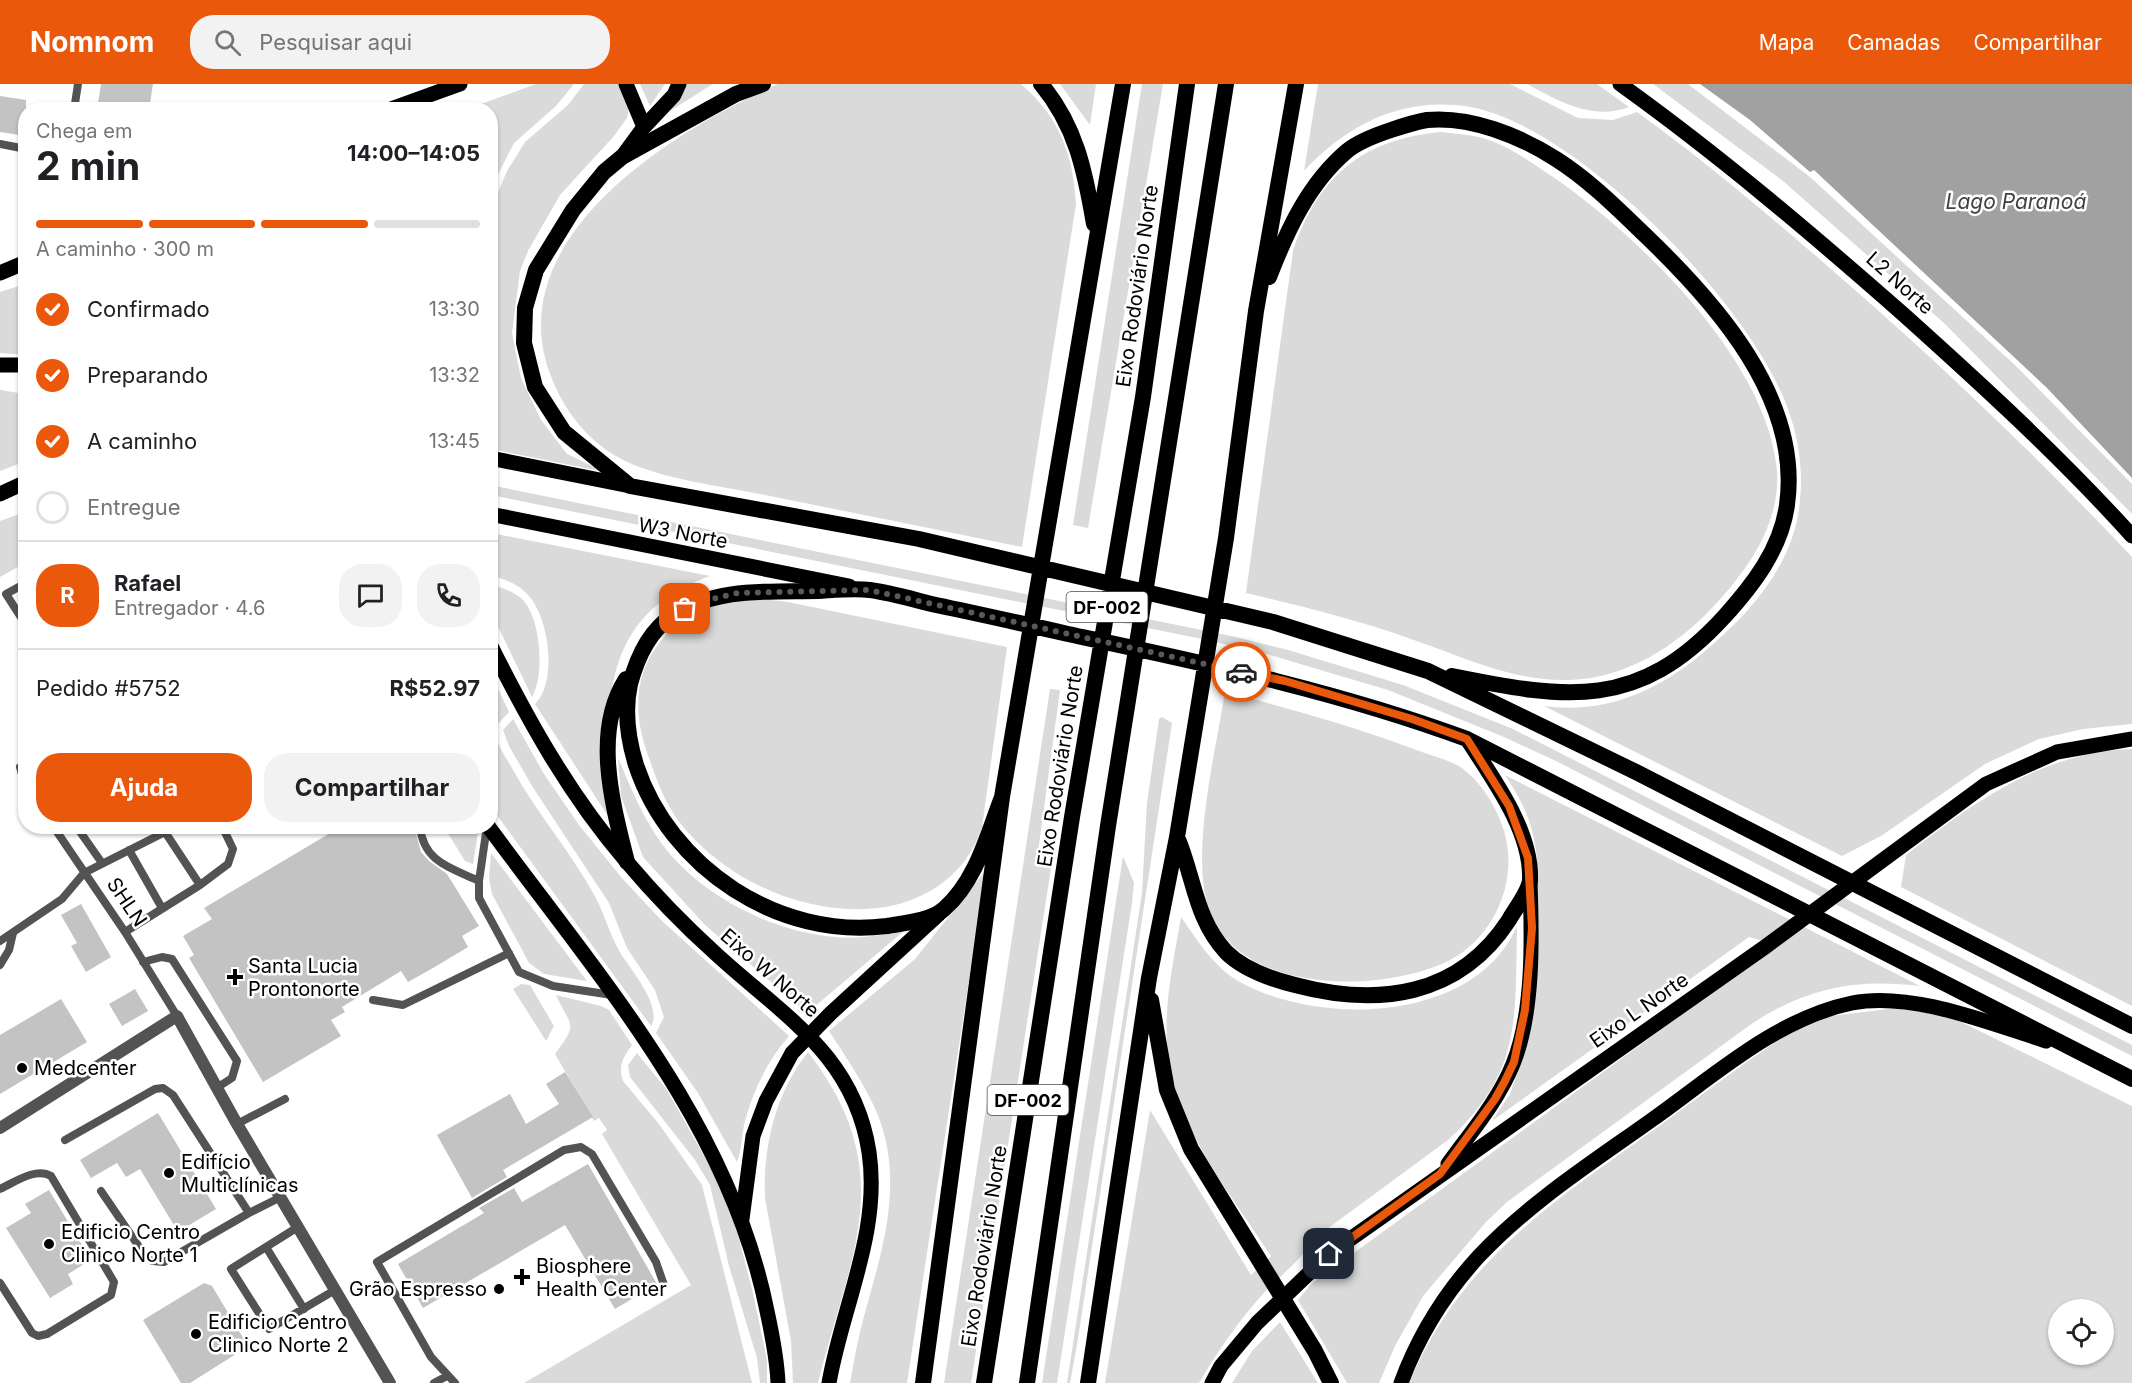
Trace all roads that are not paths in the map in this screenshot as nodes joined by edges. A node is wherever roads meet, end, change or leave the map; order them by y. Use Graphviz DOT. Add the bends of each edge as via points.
graph roads {
  1 [pos="78,84"];
  2 [pos="460,84"];
  3 [pos="626,84"];
  4 [pos="679,84"];
  5 [pos="763,84"];
  6 [pos="1041,84"];
  7 [pos="1123,84"];
  8 [pos="1187,84"];
  9 [pos="1226,84"];
  10 [pos="1296,84"];
  11 [pos="1620,84"];
  12 [pos="75,102"];
  13 [pos="410,102"];
  14 [pos="644,127"];
  15 [pos="0,144"];
  16 [pos="18,147"];
  17 [pos="622,158"];
  18 [pos="1096,237"];
  19 [pos="18,265"];
  20 [pos="0,273"];
  21 [pos="1256,311"];
  22 [pos="0,365"];
  23 [pos="18,365"];
  24 [pos="498,460"];
  25 [pos="18,486"];
  26 [pos="630,486"];
  27 [pos="0,494"];
  28 [pos="498,516"];
  29 [pos="2132,536"];
  30 [pos="18,588"];
  31 [pos="869,590"];
  32 [pos="3,596"];
  33 [pos="18,615"];
  34 [pos="498,660"];
  35 [pos="636,664"];
  36 [pos="1428,671"];
  37 [pos="1467,739"];
  38 [pos="2132,739"];
  39 [pos="1002,797"];
  40 [pos="58,834"];
  41 [pos="82,834"];
  42 [pos="161,834"];
  43 [pos="166,834"];
  44 [pos="226,834"];
  45 [pos="421,834"];
  46 [pos="487,834"];
  47 [pos="494,834"];
  48 [pos="1177,837"];
  49 [pos="129,849"];
  50 [pos="627,862"];
  51 [pos="102,863"];
  52 [pos="84,873"];
  53 [pos="478,881"];
  54 [pos="1530,882"];
  55 [pos="200,885"];
  56 [pos="162,908"];
  57 [pos="941,913"];
  58 [pos="124,932"];
  59 [pos="13,933"];
  60 [pos="0,941"];
  61 [pos="509,953"];
  62 [pos="143,962"];
  63 [pos="0,965"];
  64 [pos="1149,978"];
  65 [pos="612,995"];
  66 [pos="374,1000"];
  67 [pos="177,1016"];
  68 [pos="2132,1026"];
  69 [pos="2071,1048"];
  70 [pos="2132,1079"];
  71 [pos="218,1087"];
  72 [pos="285,1099"];
  73 [pos="237,1124"];
  74 [pos="0,1128"];
  75 [pos="65,1140"];
  76 [pos="1440,1174"];
  77 [pos="0,1189"];
  78 [pos="101,1191"];
  79 [pos="280,1197"];
  80 [pos="249,1213"];
  81 [pos="742,1219"];
  82 [pos="298,1227"];
  83 [pos="266,1247"];
  84 [pos="0,1283"];
  85 [pos="664,1285"];
  86 [pos="335,1290"];
  87 [pos="304,1309"];
  88 [pos="447,1376"];
  89 [pos="390,1383"];
  90 [pos="434,1383"];
  91 [pos="455,1383"];
  92 [pos="778,1383"];
  93 [pos="829,1383"];
  94 [pos="923,1383"];
  95 [pos="984,1383"];
  96 [pos="1026,1383"];
  97 [pos="1088,1383"];
  98 [pos="1212,1383"];
  99 [pos="1331,1383"];
  100 [pos="1401,1383"];
  1 -- 12 [label="lane"];
  2 -- 13 [label="main road"];
  3 -- 14 [label="main road"];
  4 -- 14 [label="main road" via="674,96"];
  5 -- 17 [label="highway" via="736,94"];
  6 -- 18 [label="highway" via="1076,140"];
  7 -- 18 [label="highway"];
  8 -- 95 [label="highway, Eixo Rodoviário Norte / DF-002" via="1143,397 1072,818"];
  9 -- 96 [label="highway, DF-002" via="1108,826"];
  10 -- 21 [label="highway"];
  11 -- 29 [label="main road, L2 Norte" via="1726,164 1841,259 1961,366 2087,486"];
  14 -- 17 [label="main road"];
  15 -- 16 [label="lane"];
  17 -- 26 [label="highway" via="604,172 573,210 536,270 525,308 524,343 535,387 564,432"];
  18 -- 39 [label="highway"];
  19 -- 20 [label="main road"];
  21 -- 36 [label="highway" via="1298,212 1318,181 1348,150 1376,135 1427,120 1482,126 1508,134 1557,159 1611,201 1658,247 1733,335 1755,368 1780,420 1788,481 1788,503 1780,530 1757,578 1679,659 1634,682 1580,694 1528,691"];
  21 -- 48 [label="highway" via="1227,538"];
  22 -- 23 [label="main road"];
  24 -- 26 [label="main road, W3 Norte"];
  25 -- 27 [label="main road"];
  26 -- 36 [label="highway" via="919,539 1273,622"];
  28 -- 31 [label="main road, W3 Norte"];
  30 -- 32 [label="lane"];
  31 -- 35 [label="highway" via="737,593 699,602 670,616 648,641"];
  31 -- 37 [label="highway" via="1285,681"];
  32 -- 33 [label="lane"];
  34 -- 50 [label="main road, Eixo W Norte" via="561,774"];
  35 -- 50 [label="highway" via="617,692 609,750 613,806"];
  35 -- 57 [label="highway" via="627,696 627,713 631,747 643,787 656,813 684,849 714,876 773,911 813,923 874,927"];
  36 -- 68 [label="highway" via="1636,772"];
  37 -- 54 [label="highway" via="1509,806 1528,858"];
  37 -- 69 [label="highway"];
  38 -- 76 [label="main road, Eixo L Norte" via="2057,752 1986,784 1765,947"];
  39 -- 57 [label="highway" via="964,888"];
  39 -- 94 [label="highway"];
  40 -- 52 [label="lane"];
  41 -- 51 [label="lane"];
  42 -- 49 [label="lane"];
  43 -- 55 [label="lane"];
  44 -- 55 [label="lane" via="234,849 228,864"];
  45 -- 53 [label="lane" via="435,861"];
  46 -- 53 [label="lane"];
  47 -- 65 [label="main road"];
  48 -- 54 [label="highway" via="1202,918 1229,955 1252,971 1284,983 1332,993 1415,991 1448,978 1499,935"];
  48 -- 64 [label="highway"];
  49 -- 51 [label="lane"];
  49 -- 56 [label="lane"];
  50 -- 93 [label="main road, Eixo W Norte" via="715,953 802,1027 829,1057 856,1103 869,1152 870,1196 863,1253"];
  51 -- 52 [label="lane"];
  52 -- 58 [label="lane, SHLN"];
  52 -- 59 [label="lane, SHLN" via="62,899"];
  53 -- 61 [label="lane" via="479,898"];
  54 -- 76 [label="main road" via="1532,928 1525,1010 1514,1062 1495,1099"];
  55 -- 56 [label="lane"];
  56 -- 58 [label="lane"];
  57 -- 81 [label="main road" via="792,1053 766,1101 753,1136"];
  58 -- 62 [label="lane, SHLN"];
  59 -- 60 [label="lane, SHLN"];
  59 -- 63 [label="lane"];
  61 -- 65 [label="lane" via="519,972 532,978 553,986"];
  61 -- 66 [label="lane" via="403,1005"];
  62 -- 67 [label="lane, SHLN"];
  62 -- 71 [label="lane" via="162,957 172,959 237,1061 232,1078"];
  64 -- 97 [label="highway"];
  64 -- 99 [label="highway" via="1167,1090 1191,1149 1301,1327"];
  65 -- 81 [label="main road" via="664,1066 688,1107"];
  67 -- 71 [label="street, SHLN"];
  67 -- 74 [label="street"];
  69 -- 70 [label="highway"];
  69 -- 100 [label="main road" via="1964,1016 1881,1000 1853,1003 1799,1020 1755,1046 1563,1183 1503,1232 1477,1258 1437,1311 1421,1336"];
  71 -- 73 [label="street, SHLN"];
  72 -- 73 [label="lane"];
  73 -- 79 [label="street, SHLN"];
  75 -- 80 [label="lane" via="155,1089 163,1089 172,1095"];
  76 -- 98 [label="main road, Eixo L Norte" via="1329,1254 1257,1323"];
  77 -- 84 [label="lane" via="36,1173 51,1176 114,1282 111,1295 38,1336 32,1333"];
  78 -- 80 [label="lane" via="146,1257 153,1261 164,1262"];
  79 -- 80 [label="lane"];
  79 -- 82 [label="street, SHLN"];
  81 -- 92 [label="main road" via="759,1268"];
  82 -- 83 [label="lane"];
  82 -- 86 [label="street, SHLN"];
  83 -- 87 [label="lane"];
  83 -- 87 [label="lane" via="231,1269 269,1329"];
  85 -- 88 [label="lane" via="656,1262 592,1154 581,1147 564,1150 378,1262 431,1357"];
  86 -- 87 [label="lane"];
  86 -- 89 [label="street, SHLN"];
  88 -- 90 [label="lane"];
  88 -- 91 [label="lane"];
}
